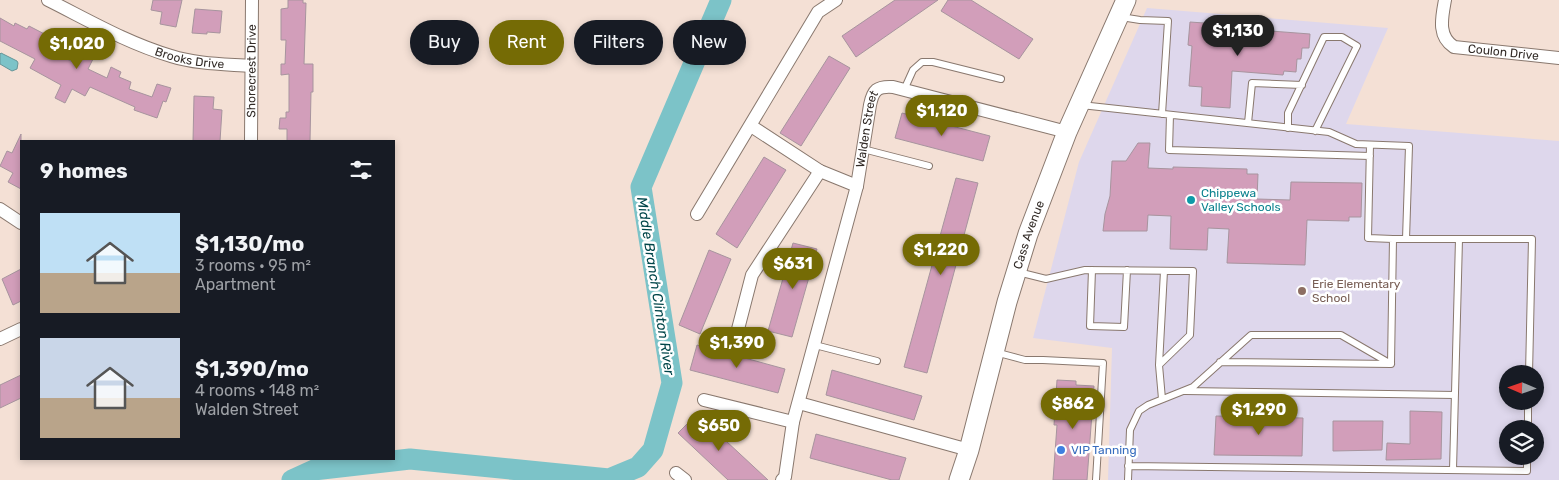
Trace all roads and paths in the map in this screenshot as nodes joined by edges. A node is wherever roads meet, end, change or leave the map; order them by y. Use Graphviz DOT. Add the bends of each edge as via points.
graph roads {
  1 [pos="49,0"];
  2 [pos="252,0"];
  3 [pos="836,0"];
  4 [pos="1445,0"];
  5 [pos="1123,8"];
  6 [pos="1559,58"];
  7 [pos="251,66"];
  8 [pos="1001,79"];
  9 [pos="1302,85"];
  10 [pos="904,90"];
  11 [pos="1080,105"];
  12 [pos="1162,114"];
  13 [pos="1170,115"];
  14 [pos="1248,123"];
  15 [pos="751,126"];
  16 [pos="1288,128"];
  17 [pos="1315,130"];
  18 [pos="1067,132"];
  19 [pos="251,140"];
  20 [pos="1370,144"];
  21 [pos="863,149"];
  22 [pos="1370,156"];
  23 [pos="929,166"];
  24 [pos="820,171"];
  25 [pos="857,186"];
  26 [pos="0,209"];
  27 [pos="697,214"];
  28 [pos="20,222"];
  29 [pos="1393,239"];
  30 [pos="1406,239"];
  31 [pos="1459,239"];
  32 [pos="1092,270"];
  33 [pos="1127,270"];
  34 [pos="1017,271"];
  35 [pos="1164,271"];
  36 [pos="20,330"];
  37 [pos="737,333"];
  38 [pos="0,340"];
  39 [pos="815,345"];
  40 [pos="994,352"];
  41 [pos="877,362"];
  42 [pos="1220,362"];
  43 [pos="1391,364"];
  44 [pos="1159,365"];
  45 [pos="1529,365"];
  46 [pos="1182,391"];
  47 [pos="1455,395"];
  48 [pos="1162,399"];
  49 [pos="704,400"];
  50 [pos="799,403"];
  51 [pos="793,422"];
  52 [pos="969,450"];
  53 [pos="1526,465"];
  54 [pos="1128,466"];
  55 [pos="1452,470"];
  56 [pos="788,479"];
  57 [pos="959,480"];
  58 [pos="1096,480"];
  59 [pos="1128,480"];
  1 -- 7 [label="street, Brooks Drive" via="117,36 164,54"];
  2 -- 7 [label="street, Shorecrest Drive"];
  3 -- 15 [label="street" via="818,12"];
  4 -- 6 [label="street, Coulon Drive" via="1442,28 1448,43 1454,47"];
  5 -- 11 [label="main road, Cass Avenue"];
  5 -- 12 [label="lane" via="1140,20 1168,21"];
  7 -- 19 [label="street, Shorecrest Drive"];
  8 -- 10 [label="lane" via="922,62 913,70"];
  9 -- 14 [label="lane" via="1252,83"];
  9 -- 16 [label="lane" via="1288,113"];
  9 -- 17 [label="lane" via="1324,37 1342,37 1357,46"];
  10 -- 18 [label="street, Walden Street"];
  10 -- 21 [label="street, Walden Street" via="884,87 876,90 870,105"];
  11 -- 12 [label="lane"];
  11 -- 18 [label="main road, Cass Avenue"];
  12 -- 13 [label="lane"];
  13 -- 14 [label="lane"];
  13 -- 22 [label="lane" via="1169,150"];
  14 -- 16 [label="lane"];
  15 -- 24 [label="street, Walden Street"];
  15 -- 27 [label="street"];
  16 -- 17 [label="lane"];
  17 -- 20 [label="lane" via="1329,132 1356,144"];
  18 -- 34 [label="main road, Cass Avenue"];
  20 -- 22 [label="lane"];
  20 -- 30 [label="lane" via="1409,146"];
  21 -- 23 [label="lane"];
  21 -- 25 [label="street, Walden Street"];
  22 -- 29 [label="lane" via="1368,238"];
  24 -- 25 [label="street, Walden Street"];
  24 -- 37 [label="street" via="752,275"];
  25 -- 39 [label="street, Walden Street"];
  26 -- 28 [label="street"];
  29 -- 30 [label="lane"];
  29 -- 43 [label="lane"];
  30 -- 31 [label="lane"];
  31 -- 45 [label="lane" via="1532,239"];
  31 -- 47 [label="lane"];
  32 -- 33 [label="lane"];
  32 -- 33 [label="lane" via="1090,326 1124,327"];
  32 -- 34 [label="lane" via="1046,279"];
  33 -- 35 [label="lane"];
  34 -- 40 [label="main road, Cass Avenue"];
  35 -- 44 [label="lane"];
  35 -- 44 [label="lane" via="1193,271 1190,335"];
  36 -- 38 [label="street"];
  39 -- 41 [label="lane"];
  39 -- 50 [label="street, Walden Street"];
  40 -- 52 [label="main road, Cass Avenue"];
  40 -- 58 [label="lane" via="1025,360 1103,363"];
  42 -- 43 [label="lane"];
  42 -- 43 [label="lane" via="1251,335 1341,335"];
  42 -- 46 [label="lane" via="1193,387"];
  44 -- 48 [label="lane"];
  46 -- 47 [label="lane"];
  46 -- 48 [label="lane"];
  47 -- 55 [label="lane"];
  48 -- 54 [label="lane" via="1139,411 1134,420 1128,440"];
  49 -- 51 [label="street"];
  50 -- 51 [label="street, Walden Street"];
  50 -- 52 [label="street"];
  51 -- 56 [label="street, Walden Street"];
  52 -- 57 [label="main road, Cass Avenue"];
  53 -- 55 [label="lane" via="1526,471"];
  54 -- 55 [label="lane"];
  54 -- 59 [label="lane"];
}
